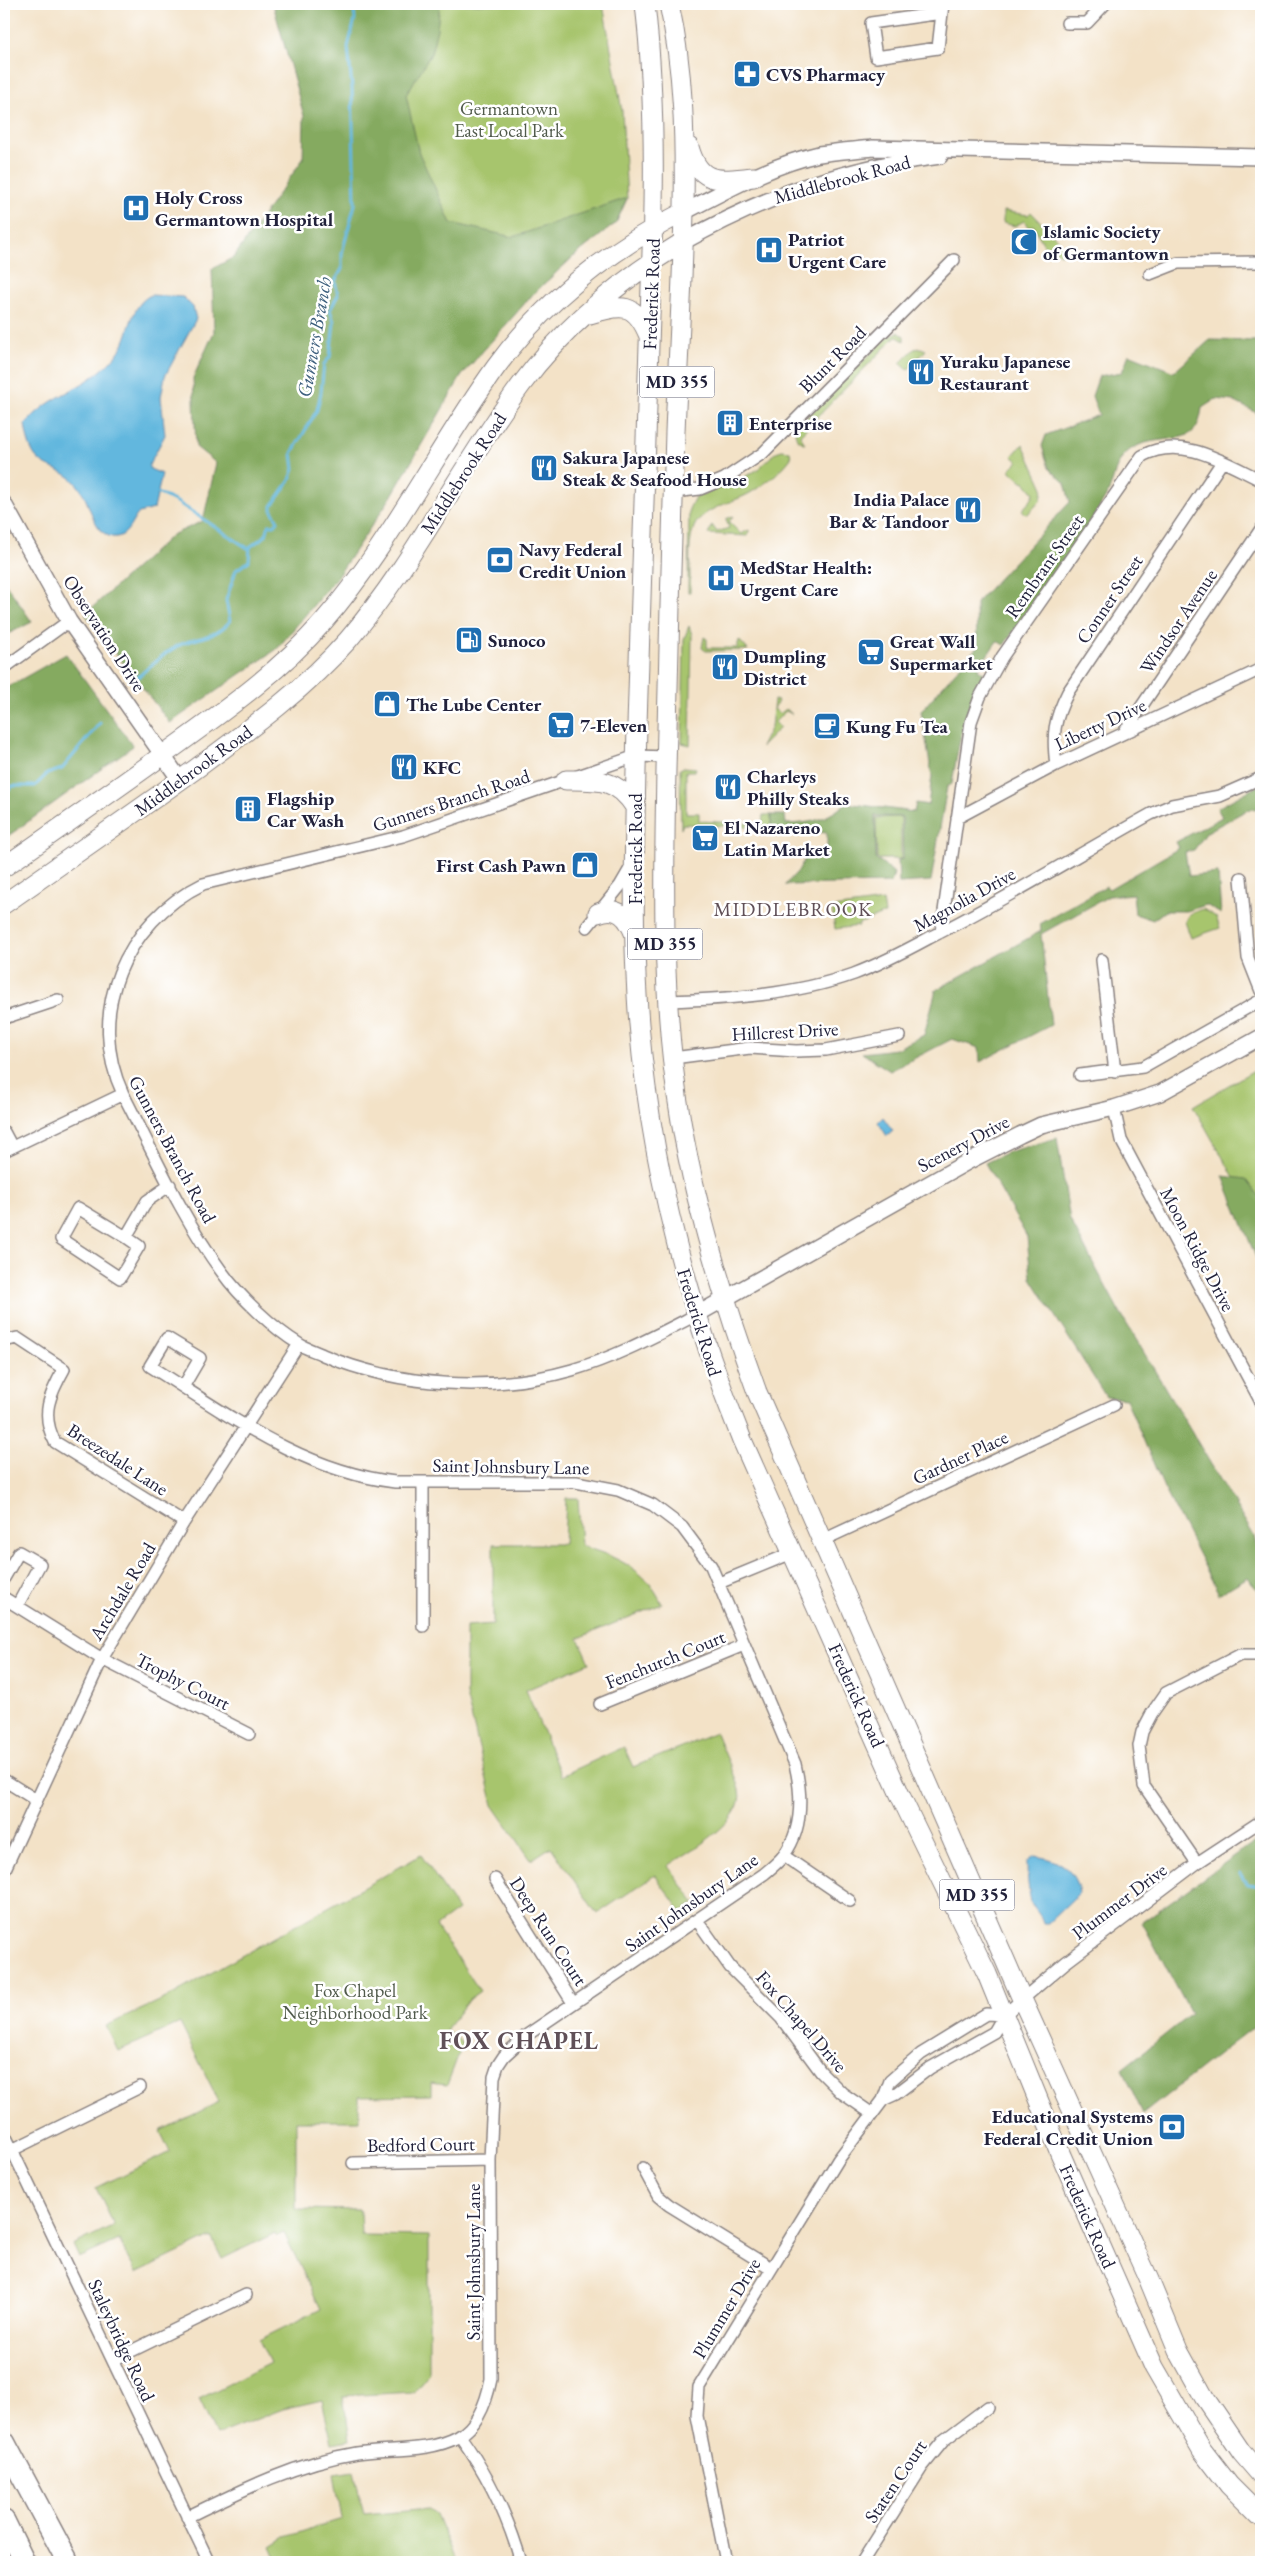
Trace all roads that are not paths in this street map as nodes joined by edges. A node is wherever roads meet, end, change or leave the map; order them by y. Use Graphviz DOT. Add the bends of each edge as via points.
graph roads {
  1 [pos="645,4"];
  2 [pos="669,4"];
  3 [pos="1105,4"];
  4 [pos="942,8"];
  5 [pos="1067,23"];
  6 [pos="684,131"];
  7 [pos="981,151"];
  8 [pos="1261,157"];
  9 [pos="754,177"];
  10 [pos="684,212"];
  11 [pos="653,227"];
  12 [pos="683,242"];
  13 [pos="653,260"];
  14 [pos="954,260"];
  15 [pos="1261,262"];
  16 [pos="1150,274"];
  17 [pos="584,316"];
  18 [pos="650,337"];
  19 [pos="1222,462"];
  20 [pos="1261,480"];
  21 [pos="673,492"];
  22 [pos="4,504"];
  23 [pos="1261,529"];
  24 [pos="69,621"];
  25 [pos="1261,658"];
  26 [pos="4,668"];
  27 [pos="1261,669"];
  28 [pos="1250,674"];
  29 [pos="1124,732"];
  30 [pos="162,755"];
  31 [pos="636,756"];
  32 [pos="666,757"];
  33 [pos="1056,764"];
  34 [pos="1261,778"];
  35 [pos="180,780"];
  36 [pos="566,780"];
  37 [pos="635,807"];
  38 [pos="957,818"];
  39 [pos="635,859"];
  40 [pos="4,868"];
  41 [pos="1240,878"];
  42 [pos="4,904"];
  43 [pos="592,920"];
  44 [pos="941,932"];
  45 [pos="635,937"];
  46 [pos="1102,960"];
  47 [pos="1261,991"];
  48 [pos="58,1000"];
  49 [pos="1261,1000"];
  50 [pos="667,1001"];
  51 [pos="4,1018"];
  52 [pos="899,1036"];
  53 [pos="1261,1037"];
  54 [pos="673,1058"];
  55 [pos="1115,1072"];
  56 [pos="1080,1075"];
  57 [pos="123,1094"];
  58 [pos="1114,1108"];
  59 [pos="4,1132"];
  60 [pos="8,1149"];
  61 [pos="170,1185"];
  62 [pos="126,1237"];
  63 [pos="725,1298"];
  64 [pos="696,1315"];
  65 [pos="4,1341"];
  66 [pos="299,1344"];
  67 [pos="183,1387"];
  68 [pos="1261,1402"];
  69 [pos="1114,1405"];
  70 [pos="246,1426"];
  71 [pos="423,1482"];
  72 [pos="184,1522"];
  73 [pos="821,1541"];
  74 [pos="792,1553"];
  75 [pos="4,1578"];
  76 [pos="719,1583"];
  77 [pos="4,1598"];
  78 [pos="17,1606"];
  79 [pos="423,1626"];
  80 [pos="744,1646"];
  81 [pos="1261,1655"];
  82 [pos="102,1659"];
  83 [pos="600,1704"];
  84 [pos="249,1734"];
  85 [pos="4,1780"];
  86 [pos="36,1800"];
  87 [pos="1261,1821"];
  88 [pos="784,1856"];
  89 [pos="1197,1863"];
  90 [pos="4,1871"];
  91 [pos="495,1879"];
  92 [pos="850,1901"];
  93 [pos="697,1920"];
  94 [pos="1022,1999"];
  95 [pos="573,2002"];
  96 [pos="1004,2016"];
  97 [pos="140,2087"];
  98 [pos="883,2100"];
  99 [pos="871,2113"];
  100 [pos="4,2133"];
  101 [pos="12,2150"];
  102 [pos="490,2160"];
  103 [pos="353,2163"];
  104 [pos="643,2168"];
  105 [pos="771,2268"];
  106 [pos="246,2295"];
  107 [pos="113,2360"];
  108 [pos="988,2407"];
  109 [pos="460,2436"];
  110 [pos="4,2442"];
  111 [pos="1261,2475"];
  112 [pos="187,2517"];
  113 [pos="1261,2518"];
  114 [pos="4,2521"];
  115 [pos="24,2562"];
  116 [pos="68,2562"];
  117 [pos="209,2562"];
  118 [pos="521,2562"];
  119 [pos="726,2562"];
  120 [pos="862,2562"];
  1 -- 11 [label="main road, Frederick Road / MD 355" via="650,52"];
  2 -- 6 [label="main road, Frederick Road / MD 355" via="677,37"];
  3 -- 5 [label="street" via="1087,23"];
  4 -- 4 [label="street" via="938,48 876,57 871,23"];
  6 -- 9 [label="main road" via="696,168 705,176 719,180"];
  6 -- 10 [label="main road, Frederick Road / MD 355"];
  7 -- 8 [label="street, Middlebrook Road"];
  7 -- 9 [label="street, Middlebrook Road" via="873,148 821,154"];
  7 -- 12 [label="street, Middlebrook Road" via="920,158 824,180 760,202"];
  9 -- 10 [label="street, Middlebrook Road"];
  10 -- 11 [label="main road, Middlebrook Road"];
  10 -- 12 [label="main road, Frederick Road / MD 355"];
  11 -- 13 [label="main road, Frederick Road / MD 355"];
  11 -- 30 [label="main road, Middlebrook Road" via="615,251 557,299 498,365 363,571 300,648 240,699"];
  12 -- 13 [label="main road, Middlebrook Road"];
  12 -- 21 [label="main road, Frederick Road / MD 355"];
  13 -- 17 [label="main road, Middlebrook Road"];
  13 -- 18 [label="main road, Frederick Road / MD 355"];
  14 -- 21 [label="street, Blunt Road" via="756,459 724,480"];
  15 -- 16 [label="street" via="1178,262"];
  17 -- 18 [label="main road" via="611,308 628,308 638,314"];
  17 -- 35 [label="main road, Middlebrook Road" via="522,383 388,588 348,639 321,669 259,723"];
  18 -- 31 [label="main road, Frederick Road / MD 355"];
  19 -- 20 [label="street"];
  19 -- 33 [label="street, Conner Street" via="1068,692 1055,724"];
  19 -- 38 [label="street, Rembrant Street" via="1183,448 1153,450 1142,456 1002,657 980,697 971,722"];
  21 -- 32 [label="main road, Frederick Road / MD 355"];
  22 -- 24 [label="street, Observation Drive"];
  23 -- 29 [label="street, Windsor Avenue"];
  24 -- 26 [label="street"];
  24 -- 30 [label="street, Observation Drive"];
  25 -- 28 [label="street"];
  27 -- 28 [label="street, Liberty Drive"];
  28 -- 29 [label="street, Liberty Drive"];
  29 -- 33 [label="street, Liberty Drive"];
  30 -- 35 [label="street, Observation Drive"];
  30 -- 40 [label="main road, Middlebrook Road"];
  31 -- 32 [label="street, Gunners Branch Road"];
  31 -- 36 [label="street, Gunners Branch Road"];
  31 -- 37 [label="main road, Frederick Road / MD 355"];
  32 -- 50 [label="main road, Frederick Road / MD 355" via="664,910"];
  33 -- 38 [label="street, Liberty Drive"];
  34 -- 44 [label="street, Magnolia Drive" via="1220,796 1172,805 1150,814"];
  35 -- 42 [label="main road, Middlebrook Road"];
  36 -- 37 [label="main road" via="611,783 624,792"];
  36 -- 57 [label="street, Gunners Branch Road" via="403,836 203,884 185,893 164,908 142,934 121,968 114,987 107,1018 107,1044 115,1078"];
  37 -- 39 [label="main road, Frederick Road / MD 355"];
  38 -- 44 [label="street, Rembrant Street"];
  39 -- 43 [label="street" via="623,882"];
  39 -- 45 [label="main road, Frederick Road / MD 355"];
  41 -- 47 [label="street" via="1248,958"];
  43 -- 45 [label="main road" via="610,910 622,913"];
  44 -- 50 [label="street, Magnolia Drive" via="854,974 814,985 765,993"];
  45 -- 64 [label="main road, Frederick Road / MD 355" via="638,1022 656,1149 668,1212"];
  46 -- 55 [label="street"];
  48 -- 51 [label="street"];
  49 -- 55 [label="street" via="1145,1066"];
  50 -- 54 [label="main road, Frederick Road / MD 355"];
  52 -- 54 [label="street, Hillcrest Drive" via="826,1050 750,1048"];
  53 -- 58 [label="street, Scenery Drive" via="1160,1093"];
  54 -- 63 [label="main road, Frederick Road / MD 355" via="680,1119 698,1204"];
  55 -- 56 [label="street"];
  57 -- 60 [label="street"];
  57 -- 61 [label="street, Gunners Branch Road"];
  58 -- 63 [label="street, Scenery Drive" via="1048,1123 1020,1134 968,1160"];
  58 -- 68 [label="street, Moon Ridge Drive" via="1121,1140"];
  59 -- 60 [label="street"];
  61 -- 62 [label="street" via="147,1201"];
  61 -- 66 [label="street, Gunners Branch Road" via="222,1273 250,1304"];
  62 -- 62 [label="street" via="140,1246 120,1278 61,1239 78,1208"];
  63 -- 64 [label="street, Scenery Drive"];
  63 -- 73 [label="main road, Frederick Road / MD 355" via="757,1392"];
  64 -- 66 [label="street, Gunners Branch Road" via="614,1356 570,1371 480,1384 395,1376 346,1364"];
  64 -- 74 [label="main road, Frederick Road / MD 355" via="719,1384"];
  65 -- 72 [label="street, Breezedale Lane" via="17,1338 64,1369 49,1397 50,1432 55,1442"];
  66 -- 70 [label="street, Archdale Road"];
  67 -- 67 [label="street, Saint Johnsbury Lane" via="150,1366 167,1338 200,1358"];
  67 -- 70 [label="street, Saint Johnsbury Lane"];
  69 -- 73 [label="street, Gardner Place"];
  70 -- 71 [label="street, Saint Johnsbury Lane" via="287,1449 341,1471 370,1479"];
  70 -- 72 [label="street, Archdale Road"];
  71 -- 76 [label="street, Saint Johnsbury Lane" via="576,1482 618,1490 653,1505 682,1527 711,1566"];
  71 -- 79 [label="street"];
  72 -- 82 [label="street, Archdale Road"];
  73 -- 94 [label="main road, Frederick Road / MD 355"];
  74 -- 76 [label="street"];
  74 -- 96 [label="main road, Frederick Road / MD 355"];
  75 -- 78 [label="street" via="19,1552 40,1564"];
  76 -- 80 [label="street, Saint Johnsbury Lane"];
  77 -- 78 [label="street, Trophy Court"];
  78 -- 82 [label="street, Trophy Court"];
  80 -- 83 [label="street, Fenchurch Court"];
  80 -- 88 [label="street, Saint Johnsbury Lane" via="795,1764 801,1788 793,1840"];
  81 -- 89 [label="street" via="1240,1655 1166,1693 1142,1732 1139,1762 1144,1786"];
  82 -- 84 [label="street, Trophy Court"];
  82 -- 86 [label="street, Archdale Road"];
  85 -- 86 [label="street"];
  86 -- 90 [label="street, Archdale Road"];
  87 -- 89 [label="street, Plummer Drive"];
  88 -- 92 [label="street"];
  88 -- 93 [label="street, Saint Johnsbury Lane" via="764,1874"];
  89 -- 94 [label="street, Plummer Drive"];
  91 -- 95 [label="street, Deep Run Court"];
  93 -- 95 [label="street, Saint Johnsbury Lane"];
  93 -- 99 [label="street, Fox Chapel Drive" via="730,1967 781,2018 820,2072 842,2093"];
  94 -- 96 [label="street, Plummer Drive"];
  94 -- 111 [label="main road, Frederick Road / MD 355" via="1178,2350 1204,2397"];
  95 -- 102 [label="street, Saint Johnsbury Lane" via="527,2035 498,2065 492,2096"];
  96 -- 98 [label="street, Plummer Drive" via="994,2032 930,2068"];
  96 -- 98 [label="street, Plummer Drive" via="986,2014 921,2054 890,2081"];
  96 -- 113 [label="main road, Frederick Road / MD 355" via="1154,2367 1202,2450 1229,2485"];
  97 -- 101 [label="street"];
  98 -- 99 [label="street, Plummer Drive"];
  99 -- 105 [label="street, Plummer Drive"];
  100 -- 101 [label="street, Staleybridge Road"];
  101 -- 107 [label="street, Staleybridge Road"];
  102 -- 103 [label="street, Bedford Court"];
  102 -- 109 [label="street, Saint Johnsbury Lane" via="491,2379 488,2397 480,2413"];
  104 -- 105 [label="street" via="658,2196 669,2205"];
  105 -- 119 [label="street, Plummer Drive" via="699,2387 696,2400"];
  106 -- 107 [label="street"];
  107 -- 112 [label="street, Staleybridge Road"];
  108 -- 120 [label="street, Staten Court" via="944,2440 922,2467"];
  109 -- 112 [label="street, Saint Johnsbury Lane" via="432,2446 358,2453 302,2465 253,2484"];
  109 -- 118 [label="street" via="478,2460 504,2510"];
  110 -- 116 [label="highway"];
  112 -- 117 [label="street, Staleybridge Road"];
  114 -- 115 [label="highway"];
}
